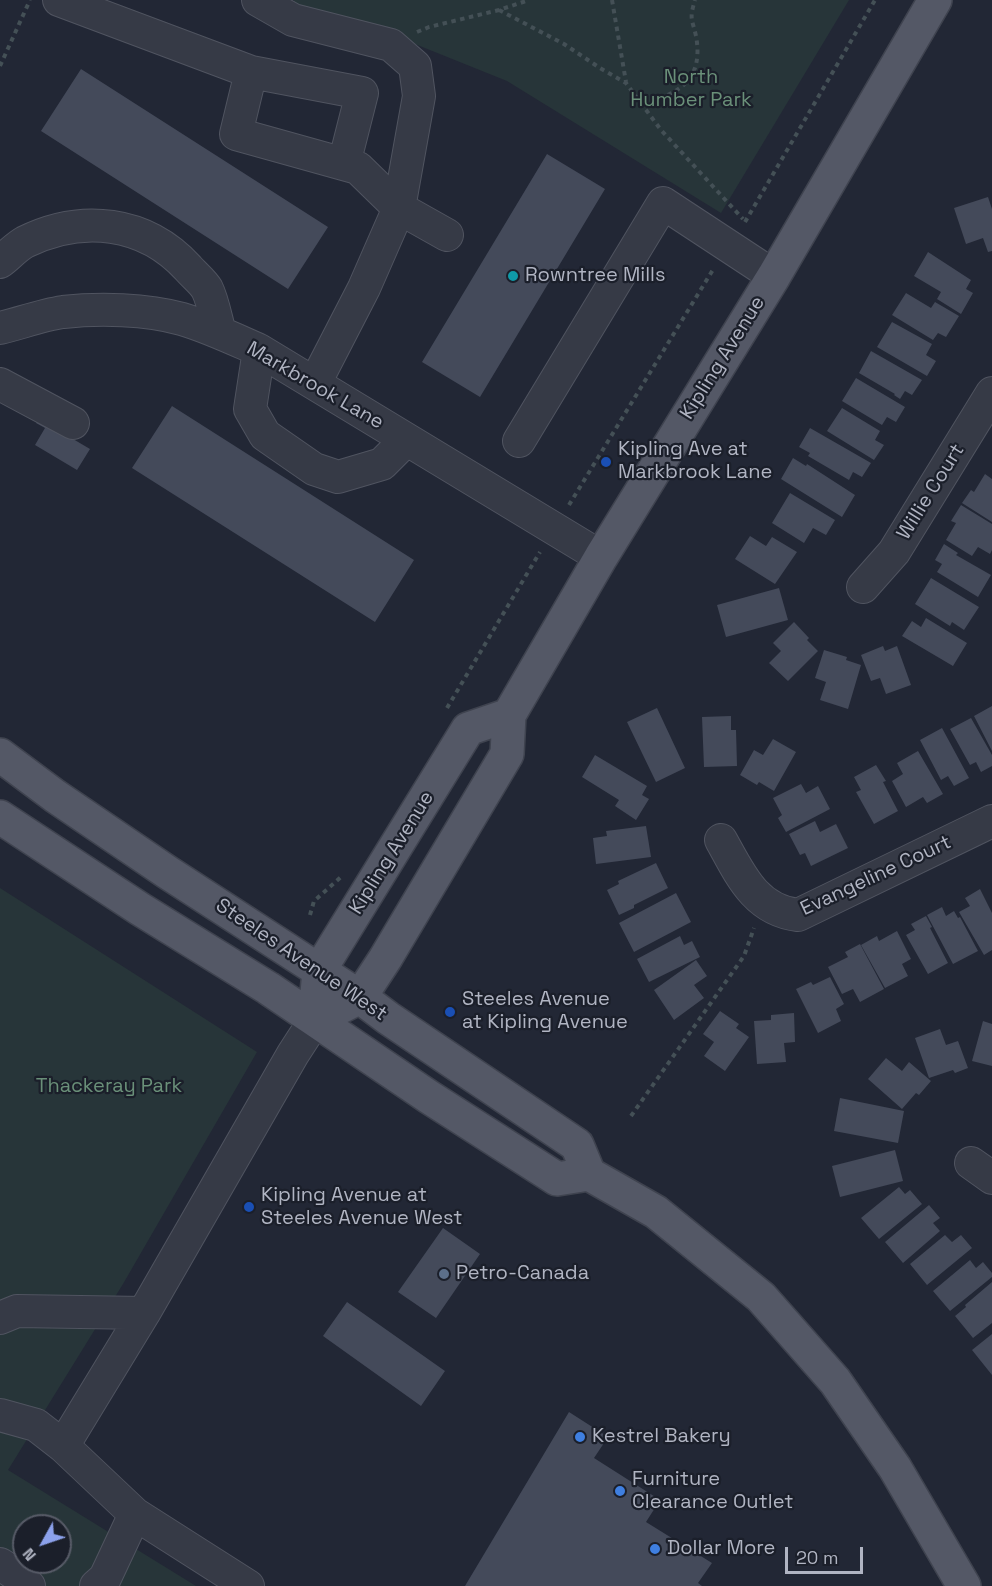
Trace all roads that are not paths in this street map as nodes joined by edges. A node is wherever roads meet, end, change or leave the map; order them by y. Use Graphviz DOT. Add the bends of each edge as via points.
graph roads {
  1 [pos="59,0"];
  2 [pos="258,0"];
  3 [pos="935,0"];
  4 [pos="251,72"];
  5 [pos="344,164"];
  6 [pos="399,208"];
  7 [pos="447,235"];
  8 [pos="0,262"];
  9 [pos="774,276"];
  10 [pos="0,328"];
  11 [pos="220,333"];
  12 [pos="259,350"];
  13 [pos="315,383"];
  14 [pos="0,384"];
  15 [pos="992,393"];
  16 [pos="73,423"];
  17 [pos="406,440"];
  18 [pos="519,441"];
  19 [pos="601,557"];
  20 [pos="863,587"];
  21 [pos="509,715"];
  22 [pos="0,755"];
  23 [pos="0,817"];
  24 [pos="992,821"];
  25 [pos="721,840"];
  26 [pos="319,972"];
  27 [pos="360,997"];
  28 [pos="315,1020"];
  29 [pos="589,1174"];
  30 [pos="144,1313"];
  31 [pos="0,1318"];
  32 [pos="0,1414"];
  33 [pos="63,1446"];
  34 [pos="135,1515"];
  35 [pos="0,1564"];
  36 [pos="29,1586"];
  37 [pos="96,1586"];
  38 [pos="248,1586"];
  39 [pos="964,1586"];
  1 -- 4 [label="street"];
  2 -- 6 [label="street" via="293,20 391,45 415,66 419,96"];
  3 -- 9 [label="main road, Kipling Avenue"];
  4 -- 5 [label="street" via="236,134"];
  4 -- 5 [label="street" via="362,93"];
  5 -- 6 [label="street" via="358,168"];
  6 -- 7 [label="street"];
  6 -- 13 [label="street" via="364,288"];
  8 -- 11 [label="street" via="23,243 84,224 129,229 156,241 179,258 207,288"];
  9 -- 18 [label="street" via="663,203"];
  9 -- 19 [label="main road, Kipling Avenue"];
  10 -- 11 [label="street, Markbrook Lane" via="50,315 102,310 181,318"];
  11 -- 12 [label="street, Markbrook Lane"];
  12 -- 13 [label="street, Markbrook Lane"];
  12 -- 17 [label="street" via="250,409 265,435 314,469 338,477 382,464"];
  13 -- 17 [label="street, Markbrook Lane"];
  14 -- 16 [label="street"];
  15 -- 20 [label="street, Willie Court" via="894,552"];
  17 -- 19 [label="street, Markbrook Lane"];
  19 -- 21 [label="main road, Kipling Avenue"];
  21 -- 26 [label="main road, Kipling Avenue" via="468,729"];
  21 -- 27 [label="main road, Kipling Avenue" via="507,754"];
  22 -- 26 [label="main road, Steeles Avenue West"];
  23 -- 28 [label="main road"];
  24 -- 25 [label="street, Evangeline Court" via="798,915 782,913 762,902 739,873"];
  26 -- 27 [label="main road, Steeles Avenue West"];
  26 -- 28 [label="main road, Kipling Avenue"];
  27 -- 28 [label="main road, Kipling Avenue"];
  27 -- 29 [label="main road, Steeles Avenue West" via="577,1145"];
  28 -- 29 [label="main road" via="556,1179"];
  28 -- 30 [label="street, Kipling Avenue"];
  29 -- 39 [label="main road" via="656,1212 761,1297 836,1382 895,1468"];
  30 -- 31 [label="street" via="17,1311"];
  30 -- 33 [label="street, Kipling Avenue"];
  32 -- 33 [label="street" via="36,1425"];
  33 -- 34 [label="street"];
  34 -- 37 [label="street" via="105,1578"];
  34 -- 38 [label="street"];
  35 -- 36 [label="street"];
}
